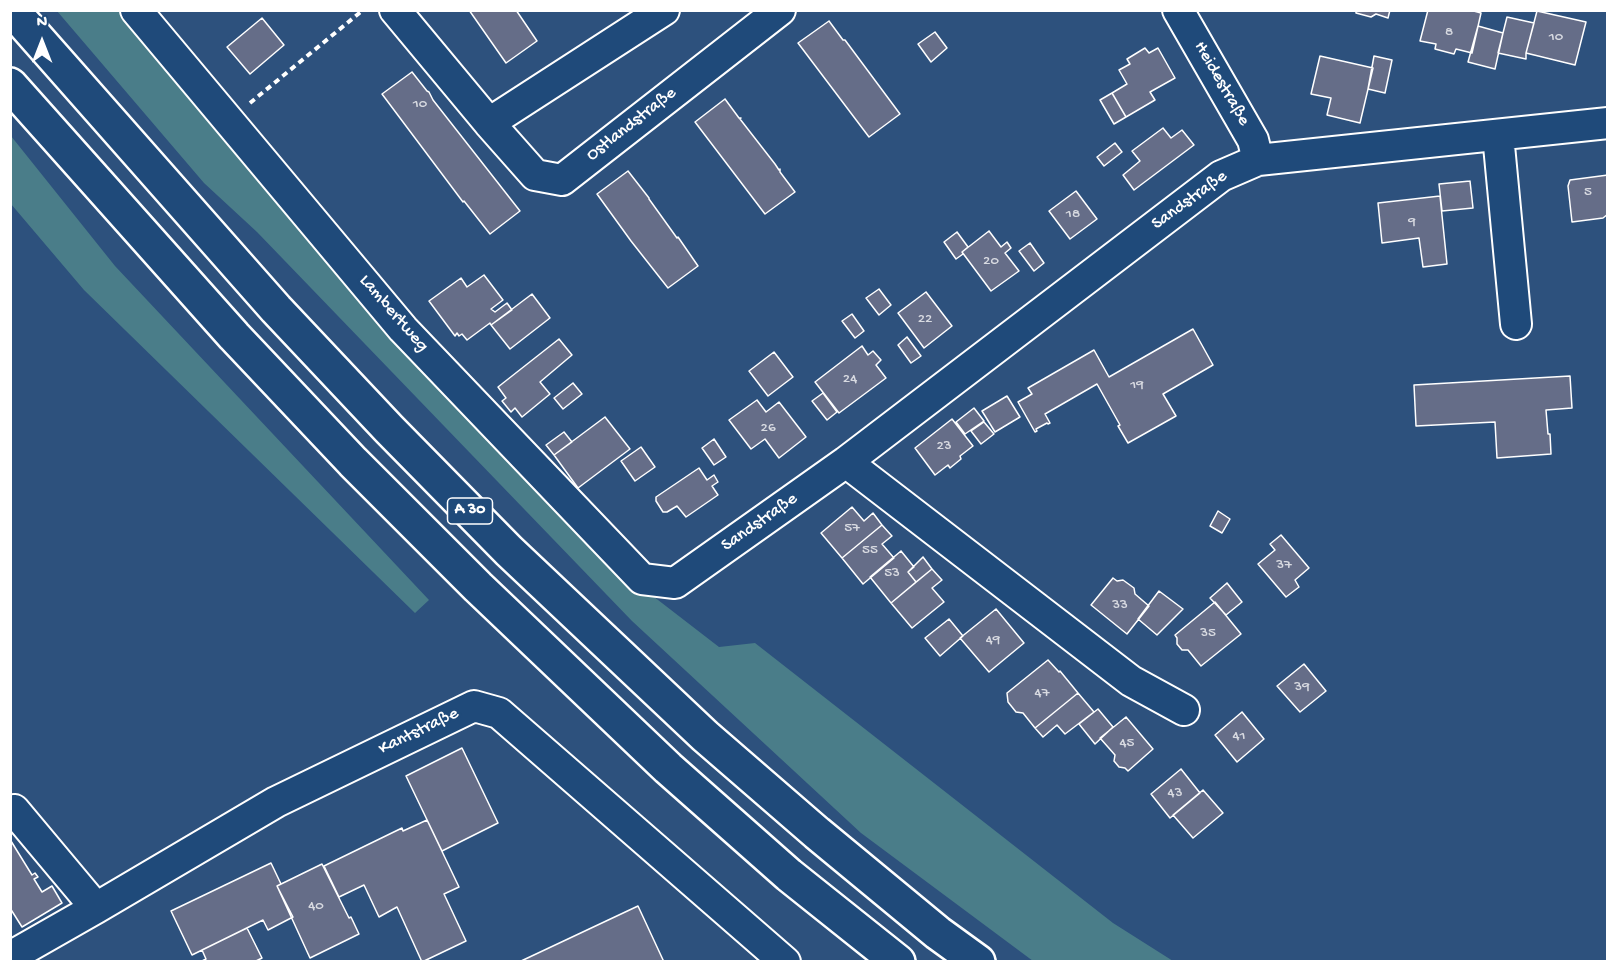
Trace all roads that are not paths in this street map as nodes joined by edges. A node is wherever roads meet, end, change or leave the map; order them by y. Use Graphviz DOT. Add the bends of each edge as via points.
graph roads {
  1 [pos="12,10"];
  2 [pos="136,10"];
  3 [pos="395,10"];
  4 [pos="664,10"];
  5 [pos="780,10"];
  6 [pos="1178,10"];
  7 [pos="10,85"];
  8 [pos="489,123"];
  9 [pos="1608,123"];
  10 [pos="1498,135"];
  11 [pos="1258,160"];
  12 [pos="1516,324"];
  13 [pos="846,462"];
  14 [pos="675,584"];
  15 [pos="1184,710"];
  16 [pos="14,810"];
  17 [pos="96,908"];
  18 [pos="10,957"];
  19 [pos="785,962"];
  20 [pos="898,962"];
  21 [pos="978,962"];
  1 -- 21 [label="highway, A 30" via="276,309 509,551 714,744 938,933"];
  2 -- 14 [label="street, Lambertweg" via="403,329 642,579"];
  3 -- 8 [label="street, Ostlandstraße"];
  4 -- 8 [label="street"];
  5 -- 8 [label="street, Ostlandstraße" via="562,180 534,175"];
  6 -- 11 [label="street, Heidestraße" via="1253,140"];
  7 -- 20 [label="highway, A 30" via="234,336 478,587 668,768 789,875"];
  9 -- 10 [label="street, Sandstraße"];
  10 -- 11 [label="street, Sandstraße"];
  10 -- 12 [label="street"];
  11 -- 13 [label="street, Sandstraße" via="1221,176"];
  13 -- 14 [label="street, Sandstraße"];
  13 -- 15 [label="street" via="1131,681"];
  16 -- 17 [label="street"];
  17 -- 18 [label="street, Kantstraße"];
  17 -- 19 [label="street, Kantstraße" via="276,802 474,706 500,713"];
}
